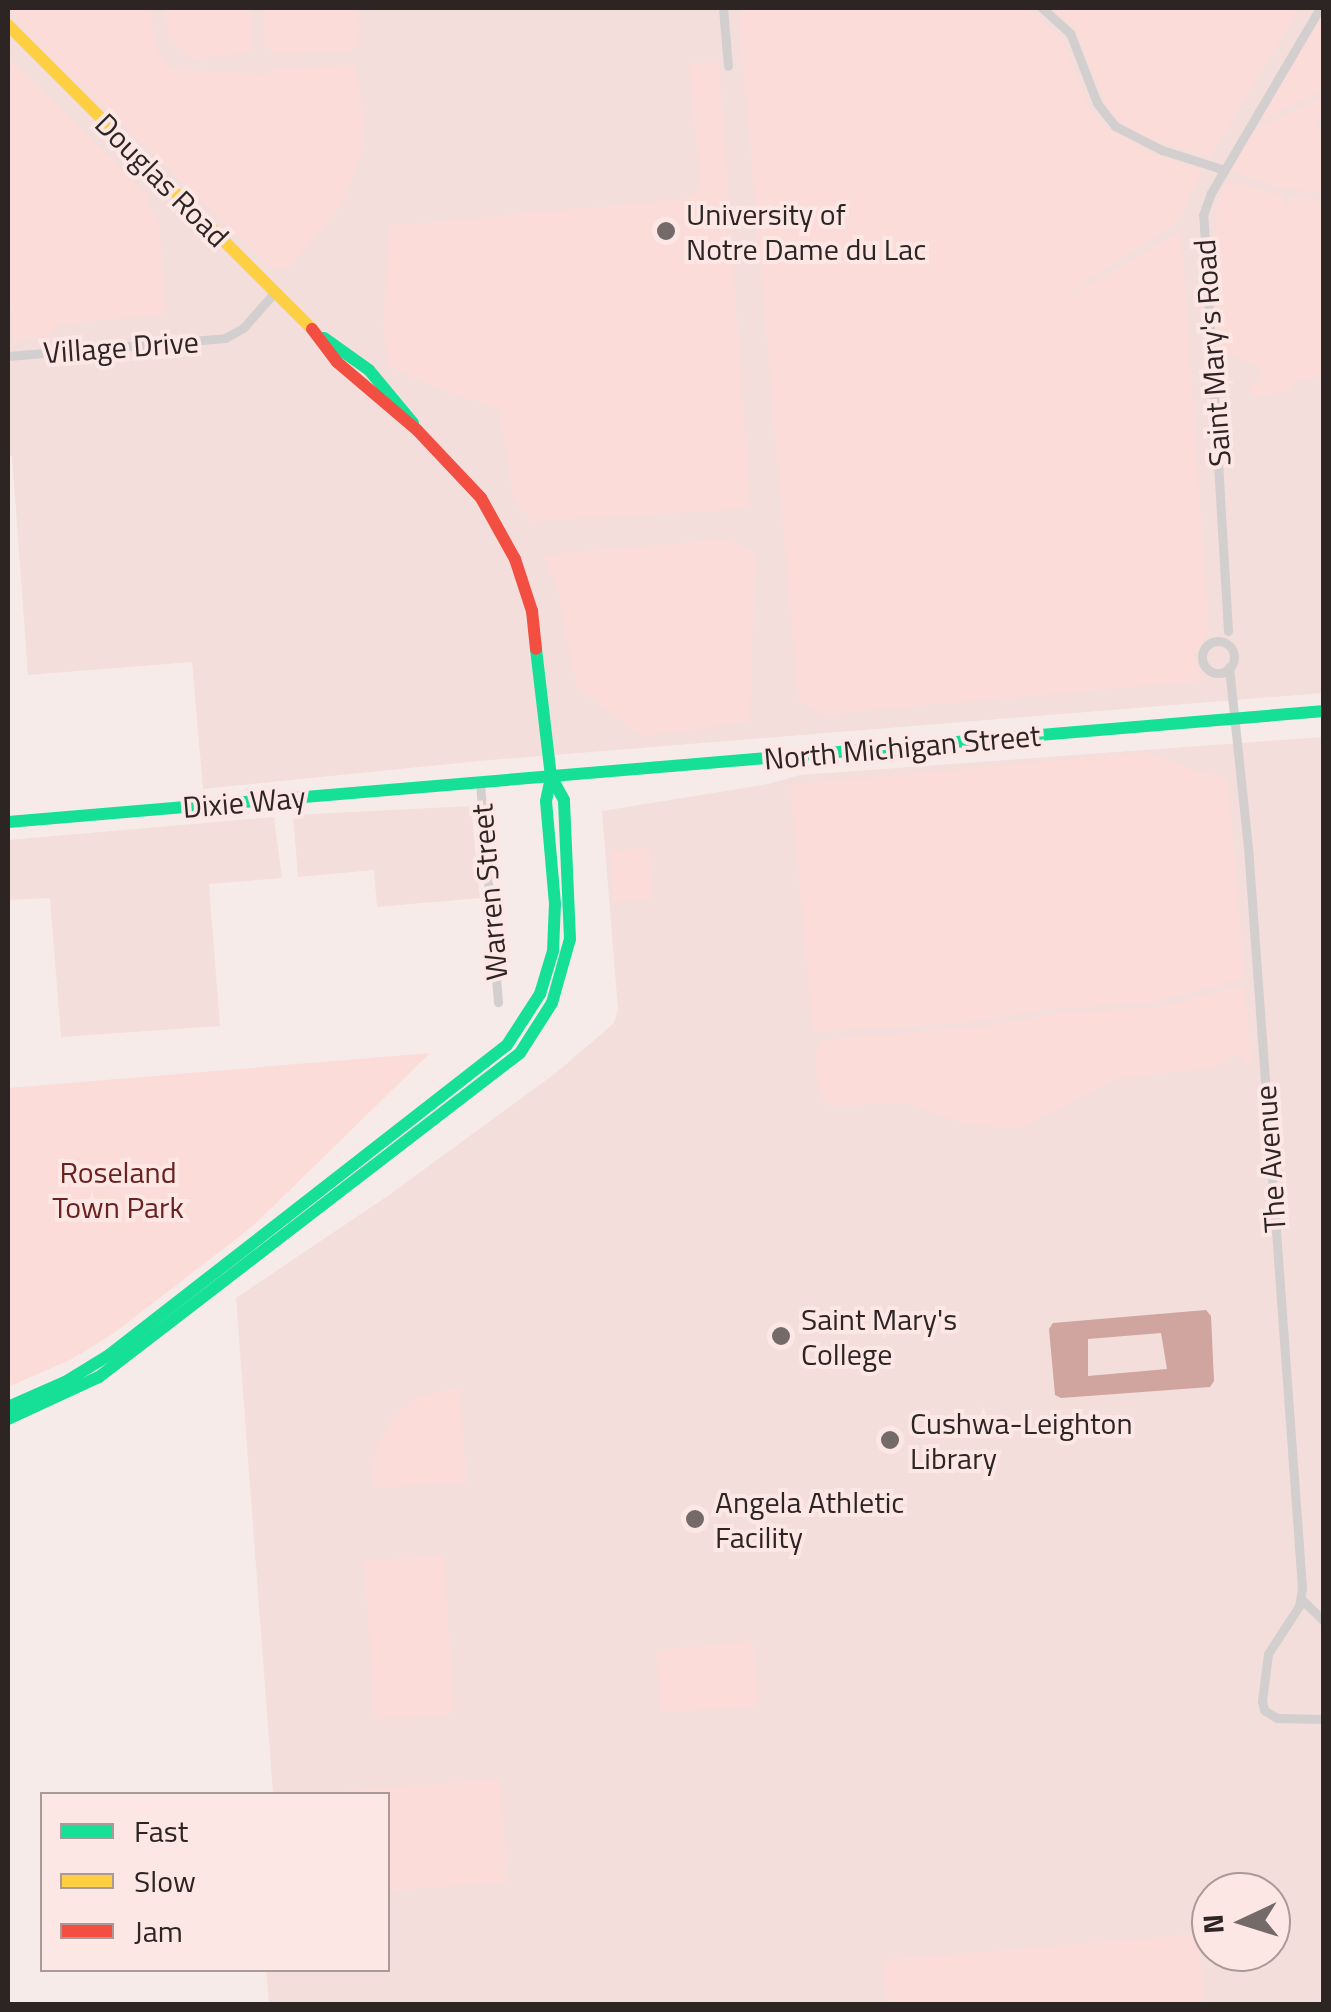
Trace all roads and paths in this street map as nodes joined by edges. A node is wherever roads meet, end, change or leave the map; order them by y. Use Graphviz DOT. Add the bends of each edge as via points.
graph roads {
  1 [pos="724,8"];
  2 [pos="1042,8"];
  3 [pos="1320,8"];
  4 [pos="8,25"];
  5 [pos="728,66"];
  6 [pos="1225,170"];
  7 [pos="275,292"];
  8 [pos="8,356"];
  9 [pos="1228,644"];
  10 [pos="1230,667"];
  11 [pos="1324,711"];
  12 [pos="1236,719"];
  13 [pos="550,777"];
  14 [pos="480,783"];
  15 [pos="8,822"];
  16 [pos="498,1002"];
  17 [pos="8,1406"];
  18 [pos="8,1419"];
  19 [pos="1302,1600"];
  20 [pos="1324,1620"];
  21 [pos="1324,1718"];
  1 -- 5 [label="street"];
  2 -- 6 [label="street" via="1070,33 1097,103 1114,126"];
  3 -- 6 [label="street, Saint Mary's Road"];
  4 -- 7 [label="main road, Douglas Road"];
  6 -- 9 [label="street, Saint Mary's Road" via="1206,206 1203,250"];
  7 -- 8 [label="street, Village Drive" via="225,338"];
  7 -- 13 [label="main road, Douglas Road" via="480,498 515,558 532,611"];
  9 -- 10 [label="street, Saint Mary's Road"];
  9 -- 10 [label="street" via="1208,644 1202,658 1210,670"];
  10 -- 12 [label="street, Saint Mary's Road"];
  11 -- 12 [label="main road, North Michigan Street"];
  12 -- 13 [label="main road, North Michigan Street"];
  12 -- 19 [label="street, The Avenue"];
  13 -- 14 [label="main road, North Michigan Street"];
  13 -- 17 [label="main road" via="553,951 540,994 506,1046 109,1355"];
  13 -- 18 [label="main road" via="564,800 570,939 552,1003 520,1053 98,1376"];
  14 -- 15 [label="main road, Dixie Way"];
  14 -- 16 [label="street, Warren Street"];
  19 -- 20 [label="street"];
  19 -- 21 [label="street" via="1268,1654 1262,1701 1277,1718"];
}
